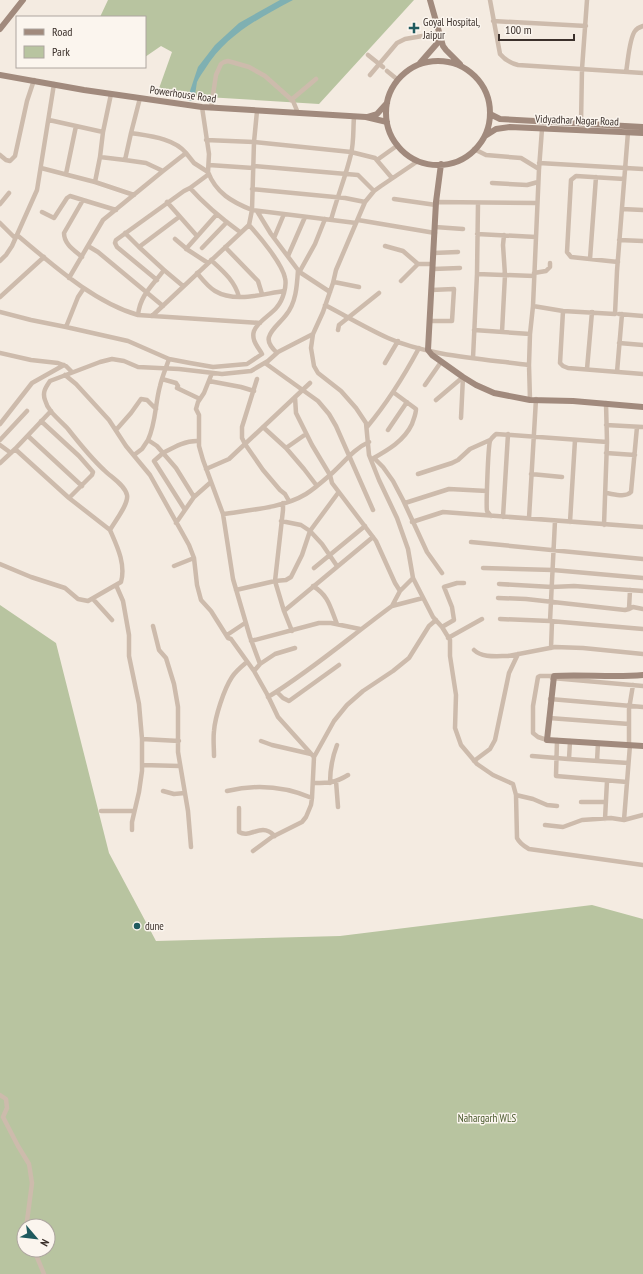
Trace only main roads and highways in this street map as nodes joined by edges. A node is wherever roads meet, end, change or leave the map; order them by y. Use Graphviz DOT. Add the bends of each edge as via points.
graph roads {
  1 [pos="22,0"];
  2 [pos="430,0"];
  3 [pos="0,29"];
  4 [pos="440,36"];
  5 [pos="418,65"];
  6 [pos="463,67"];
  7 [pos="0,75"];
  8 [pos="388,103"];
  9 [pos="490,114"];
  10 [pos="366,117"];
  11 [pos="387,122"];
  12 [pos="643,127"];
  13 [pos="643,133"];
  14 [pos="485,136"];
  15 [pos="441,164"];
  16 [pos="643,407"];
  17 [pos="643,674"];
  18 [pos="643,746"];
  1 -- 3 [label="main road"];
  2 -- 4 [label="main road"];
  4 -- 5 [label="main road"];
  4 -- 6 [label="main road" via="446,50"];
  5 -- 6 [label="main road" via="438,61 451,62"];
  5 -- 8 [label="main road" via="398,80 389,95"];
  6 -- 9 [label="main road" via="479,80 486,93"];
  7 -- 10 [label="main road, Powerhouse Road" via="200,107"];
  8 -- 10 [label="main road" via="377,114"];
  8 -- 11 [label="main road"];
  9 -- 12 [label="main road, Vidyadhar Nagar Road" via="500,120"];
  9 -- 14 [label="main road"];
  10 -- 11 [label="main road"];
  11 -- 15 [label="main road" via="390,133 404,152 418,161"];
  13 -- 14 [label="main road, Vidyadhar Nagar Road" via="510,127 496,129"];
  14 -- 15 [label="main road" via="466,157"];
  15 -- 16 [label="main road" via="436,204 428,350 432,355 463,377 494,394 533,400"];
  17 -- 18 [label="main road" via="574,674 553,677 547,740"];
}
